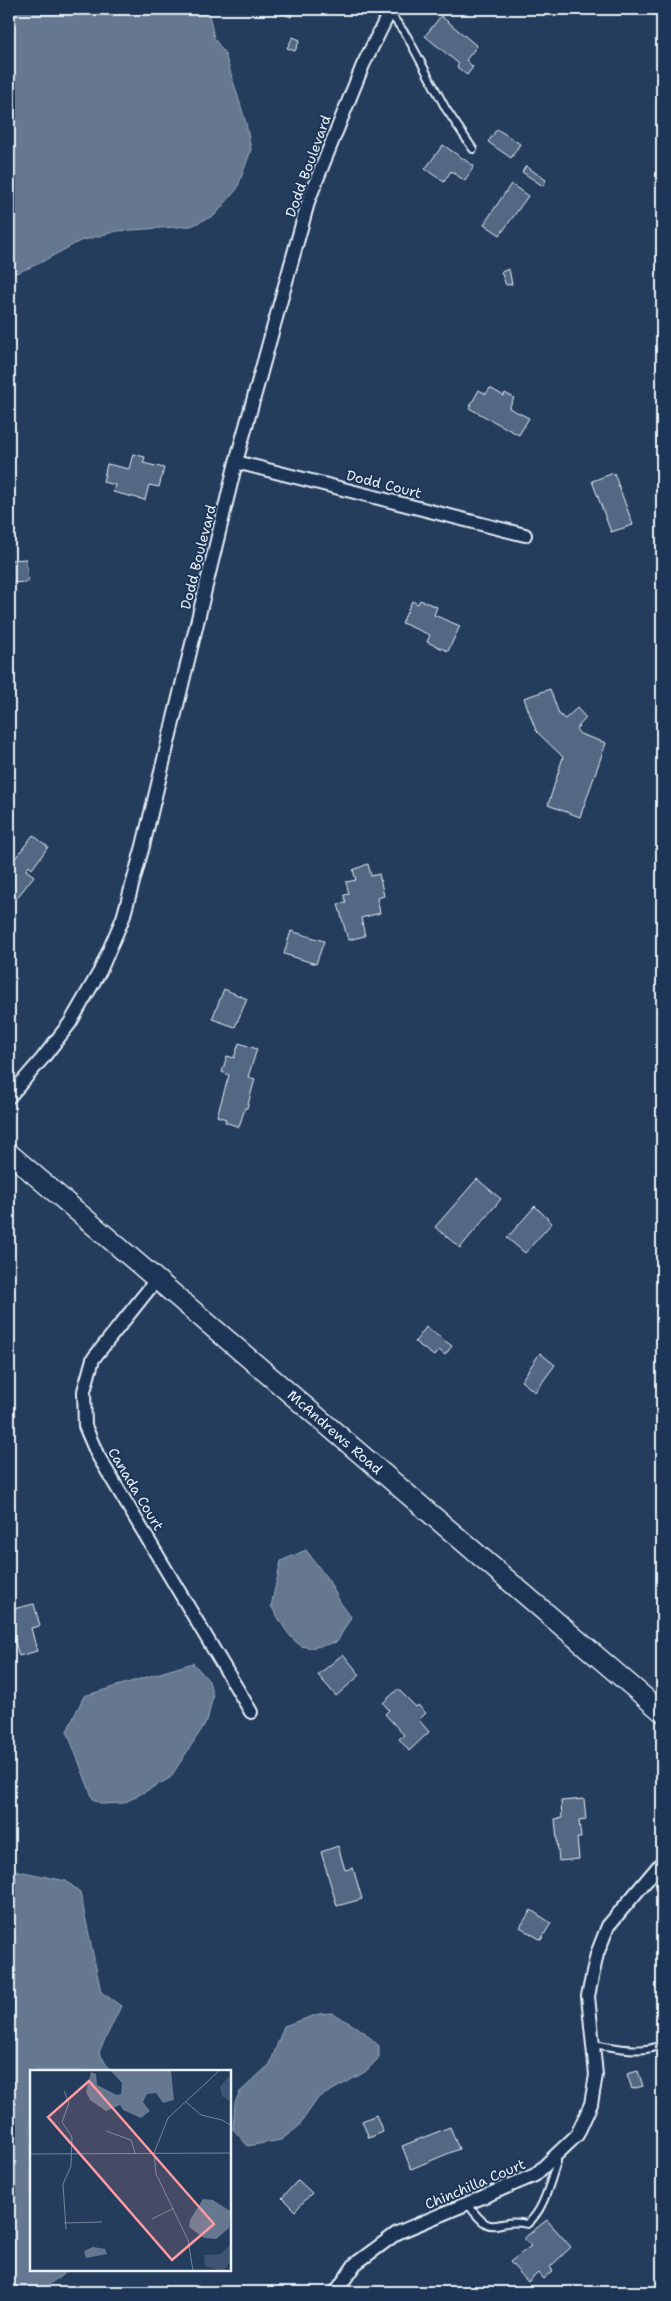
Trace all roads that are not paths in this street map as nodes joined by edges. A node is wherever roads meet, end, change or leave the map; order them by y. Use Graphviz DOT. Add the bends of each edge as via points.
graph roads {
  1 [pos="390,10"];
  2 [pos="473,149"];
  3 [pos="236,462"];
  4 [pos="525,535"];
  5 [pos="9,1097"];
  6 [pos="9,1153"];
  7 [pos="157,1279"];
  8 [pos="251,1712"];
  9 [pos="662,1712"];
  10 [pos="662,1862"];
  11 [pos="593,2044"];
  12 [pos="662,2044"];
  13 [pos="556,2155"];
  14 [pos="468,2204"];
  15 [pos="336,2292"];
  1 -- 2 [label="lane" via="446,110"];
  1 -- 3 [label="street, Dodd Boulevard" via="363,65 309,199"];
  3 -- 4 [label="street, Dodd Court"];
  3 -- 5 [label="street, Dodd Boulevard" via="146,837 123,918 100,971 70,1023"];
  6 -- 7 [label="main road, McAndrews Road"];
  7 -- 8 [label="street, Canada Court" via="93,1359 84,1391 85,1426 97,1454"];
  7 -- 9 [label="main road, McAndrews Road"];
  10 -- 11 [label="street, Chinchilla Court" via="608,1926 597,1954 588,1996"];
  11 -- 12 [label="lane" via="642,2049"];
  11 -- 13 [label="street, Chinchilla Court" via="596,2075 591,2104 577,2136"];
  13 -- 14 [label="street, Chinchilla Court" via="535,2176"];
  13 -- 14 [label="lane" via="558,2162 544,2196 527,2224 516,2221 487,2226"];
  14 -- 15 [label="street, Chinchilla Court" via="396,2233 355,2264"];
}
